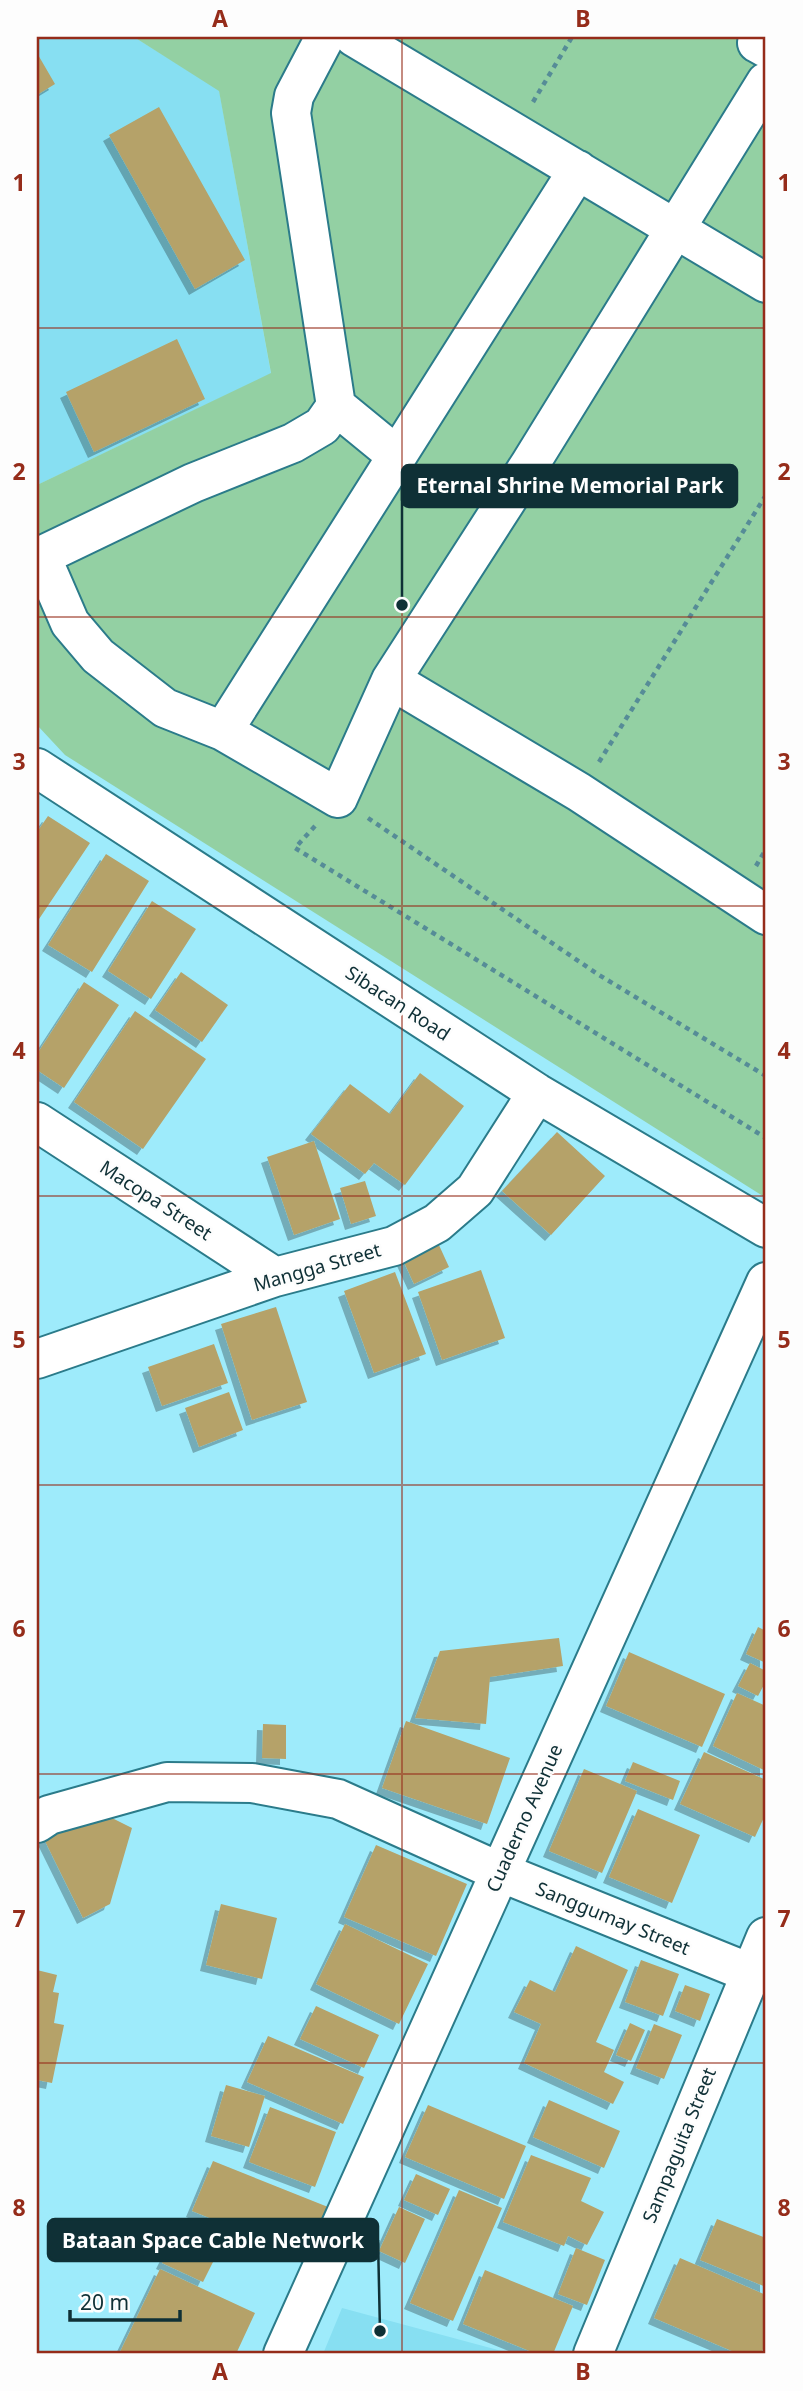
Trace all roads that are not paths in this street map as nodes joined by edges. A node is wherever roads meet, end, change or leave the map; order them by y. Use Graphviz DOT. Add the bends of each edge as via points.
graph roads {
  1 [pos="325,37"];
  2 [pos="354,37"];
  3 [pos="761,37"];
  4 [pos="766,48"];
  5 [pos="766,82"];
  6 [pos="578,170"];
  7 [pos="677,228"];
  8 [pos="766,283"];
  9 [pos="336,406"];
  10 [pos="397,456"];
  11 [pos="39,557"];
  12 [pos="391,680"];
  13 [pos="223,731"];
  14 [pos="37,768"];
  15 [pos="766,915"];
  16 [pos="537,1093"];
  17 [pos="37,1122"];
  18 [pos="766,1228"];
  19 [pos="275,1278"];
  20 [pos="766,1282"];
  21 [pos="37,1359"];
  22 [pos="37,1823"];
  23 [pos="500,1871"];
  24 [pos="766,1937"];
  25 [pos="750,1973"];
  26 [pos="283,2354"];
  27 [pos="593,2354"];
  1 -- 9 [label="street" via="294,96 291,113"];
  2 -- 6 [label="street"];
  3 -- 4 [label="street" via="757,43"];
  5 -- 7 [label="street"];
  6 -- 7 [label="street"];
  6 -- 10 [label="street"];
  7 -- 8 [label="street"];
  7 -- 12 [label="street"];
  9 -- 10 [label="street"];
  9 -- 11 [label="street" via="322,426 293,443 193,483"];
  10 -- 13 [label="street"];
  11 -- 13 [label="street" via="69,623 98,656 165,708"];
  12 -- 13 [label="street" via="338,798"];
  12 -- 15 [label="street" via="579,792"];
  14 -- 16 [label="street, Sibacan Road"];
  16 -- 18 [label="street, Sibacan Road"];
  16 -- 19 [label="street, Mangga Street" via="475,1190 437,1223 394,1246"];
  17 -- 19 [label="street, Macopa Street"];
  19 -- 21 [label="street, Mangga Street"];
  20 -- 23 [label="street, Cuaderno Avenue"];
  22 -- 23 [label="street, Sanggumay Street" via="49,1815 167,1782 252,1783 338,1799"];
  23 -- 25 [label="street, Sanggumay Street"];
  23 -- 26 [label="street, Cuaderno Avenue"];
  24 -- 25 [label="street, Sampaguita Street"];
  25 -- 27 [label="street, Sampaguita Street"];
}
